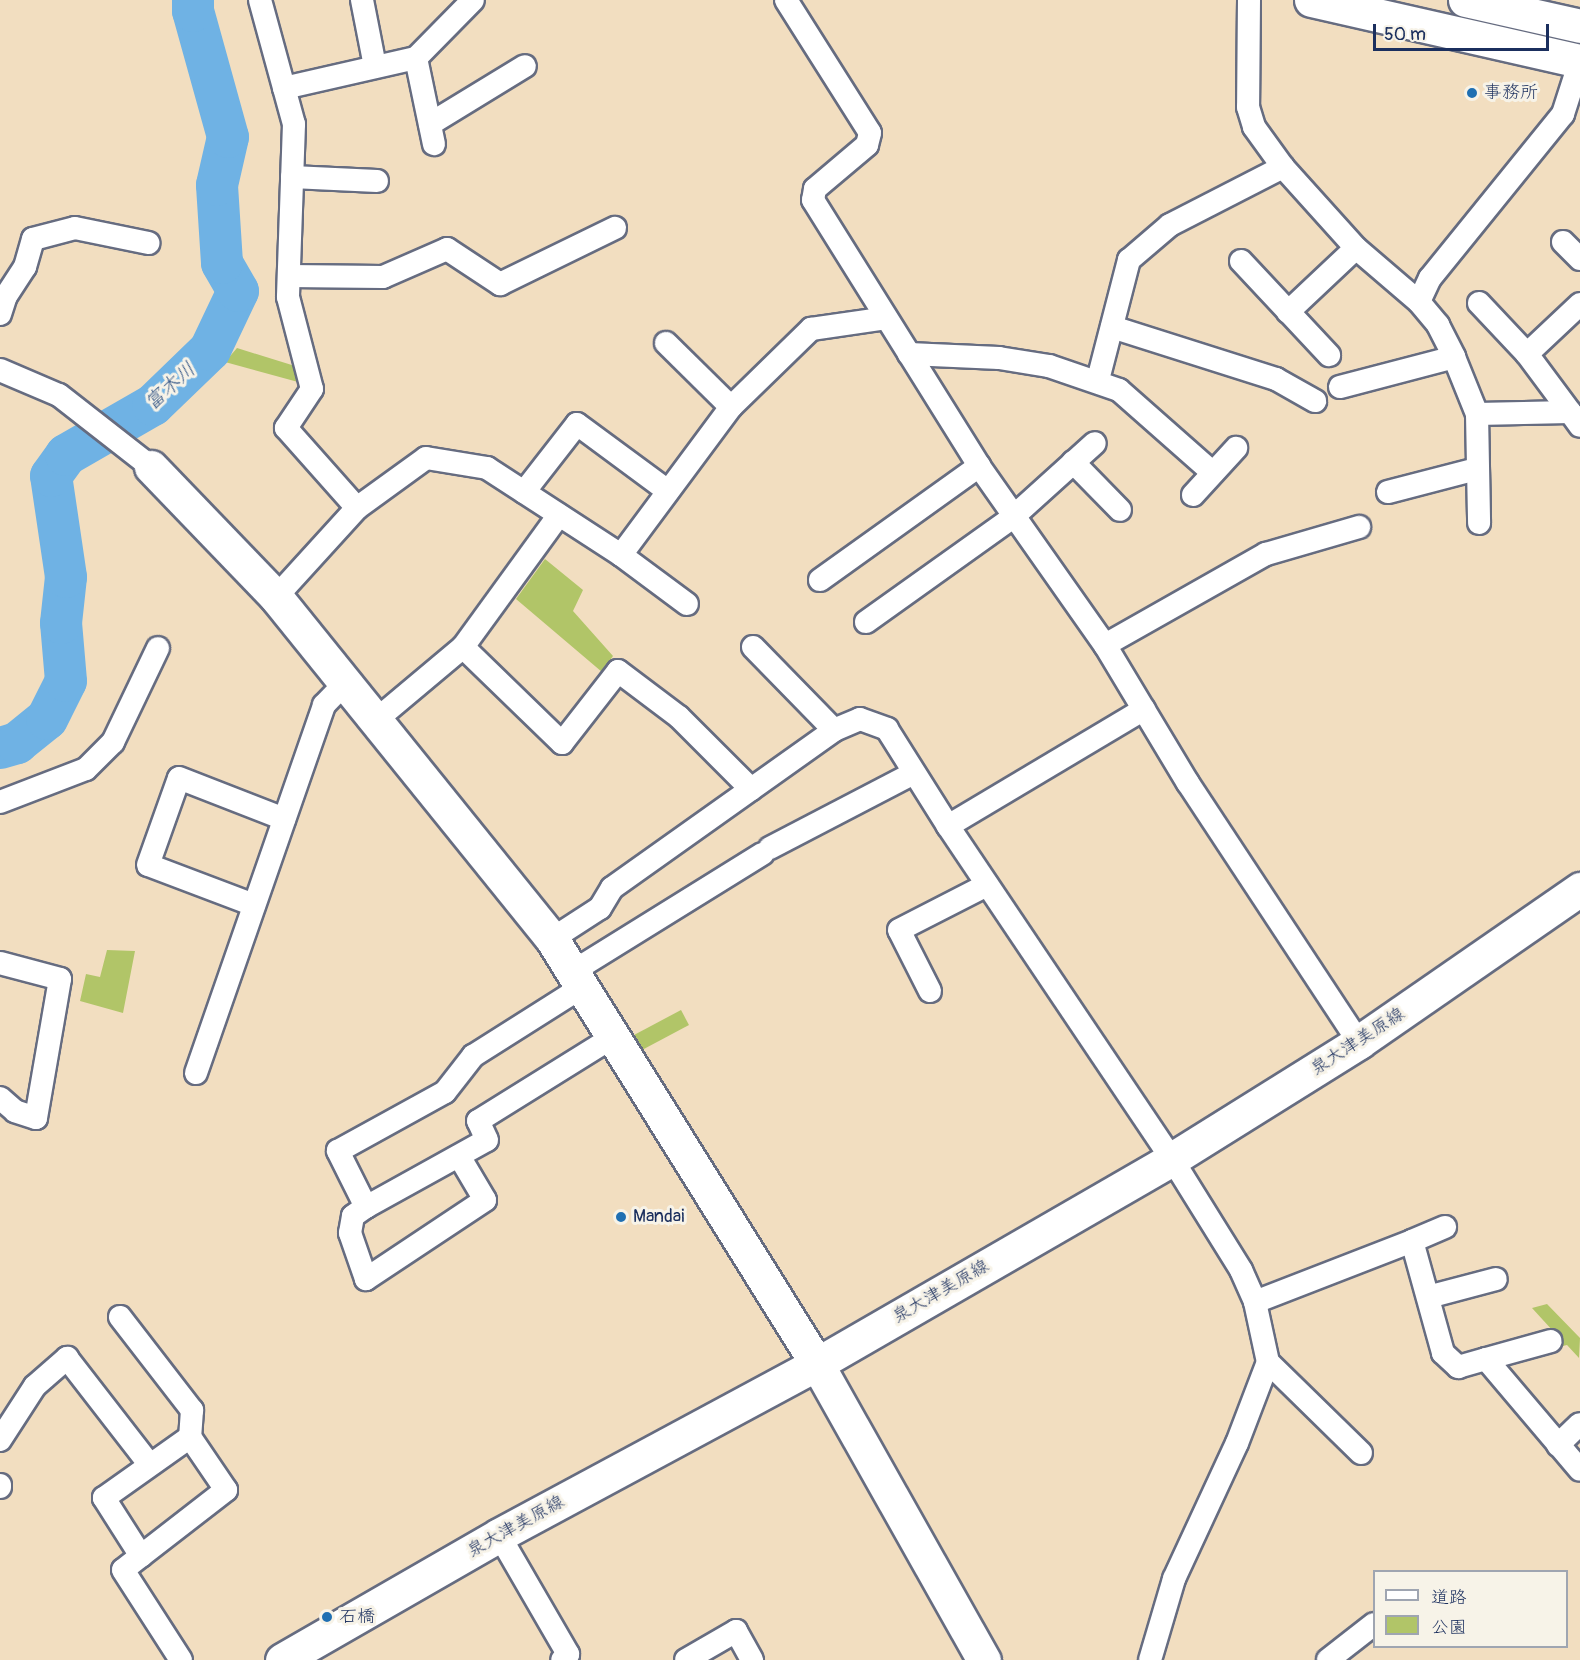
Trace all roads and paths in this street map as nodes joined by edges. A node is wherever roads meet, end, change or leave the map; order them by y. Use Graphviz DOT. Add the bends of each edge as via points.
graph roads {
  1 [pos="260,0"];
  2 [pos="362,0"];
  3 [pos="473,0"];
  4 [pos="786,0"];
  5 [pos="1249,0"];
  6 [pos="1465,0"];
  7 [pos="1323,2"];
  8 [pos="1580,26"];
  9 [pos="416,58"];
  10 [pos="1580,61"];
  11 [pos="375,66"];
  12 [pos="525,66"];
  13 [pos="284,88"];
  14 [pos="1284,167"];
  15 [pos="292,177"];
  16 [pos="376,181"];
  17 [pos="615,228"];
  18 [pos="1563,242"];
  19 [pos="148,243"];
  20 [pos="1356,248"];
  21 [pos="1580,259"];
  22 [pos="1241,261"];
  23 [pos="289,276"];
  24 [pos="1419,302"];
  25 [pos="1479,303"];
  26 [pos="1580,304"];
  27 [pos="1288,312"];
  28 [pos="0,314"];
  29 [pos="886,318"];
  30 [pos="1112,327"];
  31 [pos="666,343"];
  32 [pos="909,354"];
  33 [pos="1527,354"];
  34 [pos="1329,355"];
  35 [pos="1454,357"];
  36 [pos="0,370"];
  37 [pos="1100,372"];
  38 [pos="1340,387"];
  39 [pos="1314,400"];
  40 [pos="731,407"];
  41 [pos="1477,414"];
  42 [pos="1575,419"];
  43 [pos="1095,443"];
  44 [pos="1236,448"];
  45 [pos="1073,462"];
  46 [pos="979,466"];
  47 [pos="151,467"];
  48 [pos="1477,469"];
  49 [pos="1213,473"];
  50 [pos="668,491"];
  51 [pos="525,492"];
  52 [pos="1388,492"];
  53 [pos="1193,495"];
  54 [pos="357,508"];
  55 [pos="1120,510"];
  56 [pos="559,515"];
  57 [pos="1013,517"];
  58 [pos="1479,523"];
  59 [pos="1359,527"];
  60 [pos="621,555"];
  61 [pos="820,580"];
  62 [pos="276,597"];
  63 [pos="687,604"];
  64 [pos="866,622"];
  65 [pos="1106,645"];
  66 [pos="463,647"];
  67 [pos="753,647"];
  68 [pos="158,648"];
  69 [pos="346,682"];
  70 [pos="1143,709"];
  71 [pos="376,720"];
  72 [pos="834,730"];
  73 [pos="914,773"];
  74 [pos="751,789"];
  75 [pos="0,802"];
  76 [pos="284,819"];
  77 [pos="948,826"];
  78 [pos="987,885"];
  79 [pos="1580,889"];
  80 [pos="255,905"];
  81 [pos="552,939"];
  82 [pos="0,963"];
  83 [pos="577,980"];
  84 [pos="930,991"];
  85 [pos="613,1037"];
  86 [pos="1359,1042"];
  87 [pos="196,1073"];
  88 [pos="0,1098"];
  89 [pos="459,1155"];
  90 [pos="1172,1159"];
  91 [pos="366,1207"];
  92 [pos="1445,1227"];
  93 [pos="1413,1241"];
  94 [pos="1496,1279"];
  95 [pos="1428,1297"];
  96 [pos="1255,1302"];
  97 [pos="120,1317"];
  98 [pos="1551,1341"];
  99 [pos="1486,1359"];
  100 [pos="1268,1362"];
  101 [pos="817,1364"];
  102 [pos="1580,1424"];
  103 [pos="190,1437"];
  104 [pos="0,1440"];
  105 [pos="1558,1445"];
  106 [pos="1361,1453"];
  107 [pos="150,1465"];
  108 [pos="1580,1470"];
  109 [pos="499,1535"];
  110 [pos="141,1556"];
  111 [pos="1373,1625"];
  112 [pos="1155,1656"];
  113 [pos="567,1658"];
  114 [pos="181,1660"];
  115 [pos="282,1660"];
  116 [pos="686,1660"];
  117 [pos="752,1660"];
  118 [pos="984,1660"];
  119 [pos="1328,1660"];
  1 -- 13 [label="street"];
  2 -- 11 [label="street"];
  3 -- 9 [label="street"];
  4 -- 29 [label="street" via="870,133 867,145 815,189 813,200"];
  5 -- 14 [label="street" via="1248,107 1254,127"];
  6 -- 8 [label="main road"];
  7 -- 10 [label="main road"];
  9 -- 11 [label="street"];
  9 -- 12 [label="street" via="432,134"];
  10 -- 24 [label="street" via="1563,114 1430,278"];
  11 -- 13 [label="street"];
  13 -- 15 [label="street" via="294,124"];
  14 -- 20 [label="street"];
  14 -- 30 [label="street" via="1170,225 1129,260"];
  15 -- 16 [label="street"];
  15 -- 23 [label="street"];
  17 -- 23 [label="street" via="500,284 447,249 383,277"];
  18 -- 21 [label="street"];
  19 -- 28 [label="street" via="75,228 33,238 25,267 6,296"];
  20 -- 24 [label="street"];
  20 -- 27 [label="street"];
  22 -- 27 [label="street"];
  23 -- 54 [label="street" via="288,297 312,389 286,428"];
  24 -- 35 [label="street" via="1438,325"];
  25 -- 33 [label="street"];
  26 -- 33 [label="street"];
  27 -- 34 [label="street"];
  29 -- 32 [label="street"];
  29 -- 40 [label="street" via="811,329"];
  30 -- 37 [label="street"];
  30 -- 39 [label="street" via="1276,379"];
  31 -- 40 [label="street"];
  32 -- 46 [label="street"];
  32 -- 49 [label="street" via="999,358 1050,366 1119,390"];
  33 -- 42 [label="street"];
  35 -- 38 [label="street"];
  35 -- 41 [label="street"];
  36 -- 47 [label="street" via="59,395"];
  40 -- 50 [label="street"];
  41 -- 42 [label="street"];
  41 -- 48 [label="street"];
  43 -- 45 [label="street"];
  44 -- 49 [label="street"];
  45 -- 55 [label="street"];
  45 -- 57 [label="street"];
  46 -- 57 [label="street"];
  46 -- 61 [label="street"];
  47 -- 62 [label="main road"];
  48 -- 52 [label="street"];
  48 -- 58 [label="street"];
  49 -- 53 [label="street"];
  50 -- 51 [label="street" via="577,424"];
  50 -- 60 [label="street"];
  51 -- 54 [label="street" via="487,468 426,458"];
  51 -- 56 [label="street"];
  54 -- 62 [label="street"];
  56 -- 60 [label="street"];
  56 -- 66 [label="street"];
  57 -- 64 [label="street"];
  57 -- 65 [label="street"];
  59 -- 65 [label="street" via="1266,554"];
  60 -- 63 [label="street"];
  62 -- 69 [label="main road"];
  65 -- 70 [label="street"];
  66 -- 71 [label="street"];
  66 -- 74 [label="street" via="562,742 618,671 679,717"];
  67 -- 72 [label="street"];
  68 -- 75 [label="street" via="113,742 86,769"];
  69 -- 71 [label="main road"];
  69 -- 76 [label="street" via="324,705"];
  70 -- 77 [label="street"];
  70 -- 86 [label="street"];
  71 -- 81 [label="main road"];
  72 -- 73 [label="street" via="860,719 887,729"];
  72 -- 74 [label="street"];
  73 -- 77 [label="street"];
  73 -- 83 [label="street" via="766,851"];
  74 -- 81 [label="street" via="612,888 600,908"];
  76 -- 80 [label="street"];
  76 -- 80 [label="street" via="179,778 148,865"];
  77 -- 78 [label="street"];
  78 -- 84 [label="street" via="899,930"];
  78 -- 90 [label="street"];
  79 -- 86 [label="main road, 泉大津美原線"];
  80 -- 87 [label="street"];
  81 -- 83 [label="main road"];
  82 -- 88 [label="street" via="60,979 36,1118 15,1111"];
  83 -- 85 [label="main road"];
  83 -- 91 [label="street" via="473,1056 445,1092 338,1151"];
  85 -- 89 [label="street" via="478,1121 487,1140"];
  85 -- 101 [label="main road"];
  86 -- 90 [label="main road, 泉大津美原線"];
  89 -- 91 [label="street"];
  89 -- 91 [label="street" via="485,1200 366,1279 350,1233 353,1216"];
  90 -- 96 [label="street" via="1241,1270"];
  90 -- 101 [label="main road, 泉大津美原線"];
  92 -- 93 [label="street"];
  93 -- 95 [label="street"];
  93 -- 96 [label="street"];
  94 -- 95 [label="street"];
  95 -- 99 [label="street" via="1443,1353 1458,1367"];
  96 -- 100 [label="street"];
  97 -- 103 [label="street" via="192,1410"];
  98 -- 99 [label="street"];
  99 -- 105 [label="street"];
  100 -- 106 [label="street"];
  100 -- 112 [label="street" via="1237,1443 1174,1579"];
  101 -- 109 [label="main road, 泉大津美原線"];
  101 -- 118 [label="main road"];
  102 -- 105 [label="street"];
  103 -- 107 [label="street"];
  103 -- 110 [label="street" via="226,1490"];
  104 -- 107 [label="street" via="35,1386 67,1358"];
  105 -- 108 [label="street"];
  107 -- 110 [label="street" via="104,1498"];
  109 -- 113 [label="street"];
  109 -- 115 [label="main road, 泉大津美原線"];
  110 -- 114 [label="street" via="123,1570"];
  111 -- 119 [label="street"];
  116 -- 117 [label="street" via="736,1631"];
}
